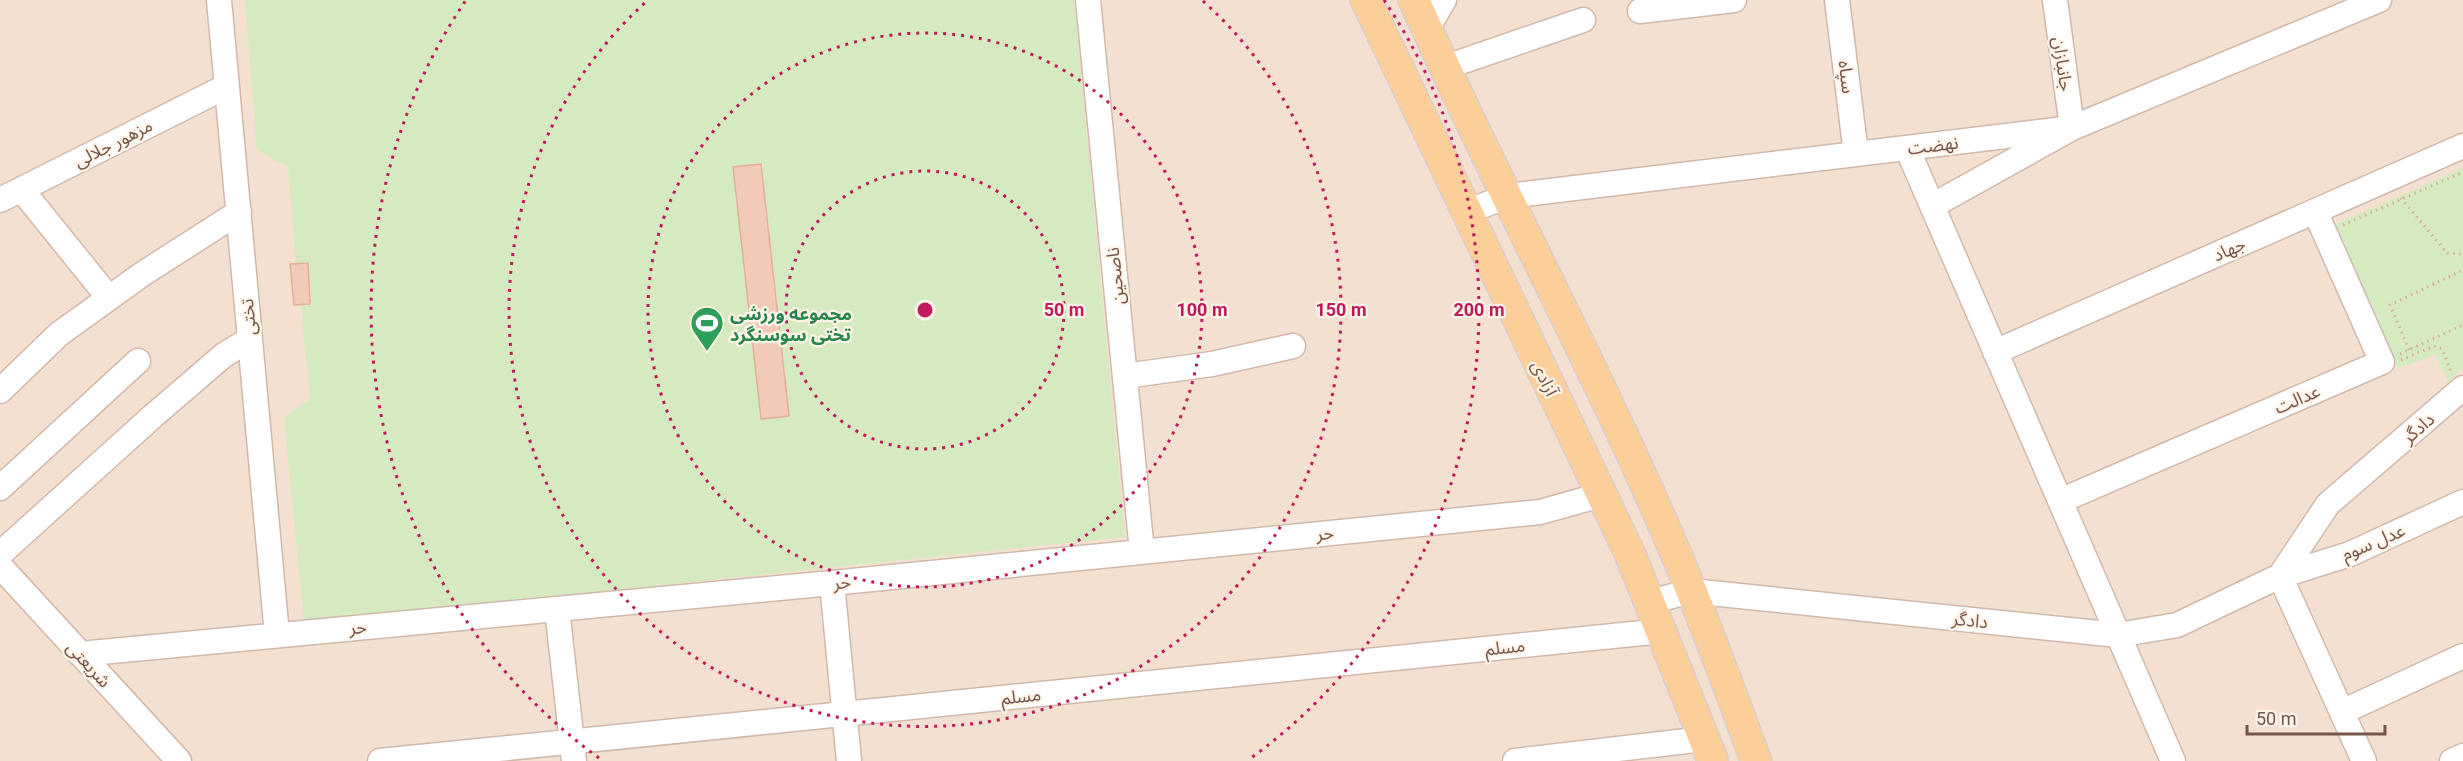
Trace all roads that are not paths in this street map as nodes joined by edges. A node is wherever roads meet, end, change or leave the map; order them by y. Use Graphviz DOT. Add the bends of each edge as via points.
graph roads {
  1 [pos="219,0"];
  2 [pos="1088,0"];
  3 [pos="1366,0"];
  4 [pos="1414,0"];
  5 [pos="1444,0"];
  6 [pos="1734,0"];
  7 [pos="1837,0"];
  8 [pos="2055,0"];
  9 [pos="2379,0"];
  10 [pos="1640,11"];
  11 [pos="1583,20"];
  12 [pos="1427,29"];
  13 [pos="1443,68"];
  14 [pos="227,86"];
  15 [pos="2072,128"];
  16 [pos="2463,146"];
  17 [pos="1907,148"];
  18 [pos="1856,154"];
  19 [pos="11,194"];
  20 [pos="1508,196"];
  21 [pos="1932,206"];
  22 [pos="2315,211"];
  23 [pos="238,212"];
  24 [pos="1466,212"];
  25 [pos="109,298"];
  26 [pos="250,339"];
  27 [pos="1293,346"];
  28 [pos="1995,352"];
  29 [pos="138,361"];
  30 [pos="1125,376"];
  31 [pos="2460,378"];
  32 [pos="0,391"];
  33 [pos="0,488"];
  34 [pos="1601,495"];
  35 [pos="2060,501"];
  36 [pos="2463,502"];
  37 [pos="1142,552"];
  38 [pos="0,554"];
  39 [pos="2280,576"];
  40 [pos="5,580"];
  41 [pos="832,583"];
  42 [pos="1691,591"];
  43 [pos="1650,602"];
  44 [pos="557,609"];
  45 [pos="1662,631"];
  46 [pos="278,635"];
  47 [pos="2118,635"];
  48 [pos="80,654"];
  49 [pos="2463,656"];
  50 [pos="2342,712"];
  51 [pos="845,714"];
  52 [pos="1708,750"];
  53 [pos="573,751"];
  54 [pos="2463,756"];
  55 [pos="179,761"];
  56 [pos="380,761"];
  57 [pos="849,761"];
  58 [pos="1515,761"];
  59 [pos="1756,761"];
  60 [pos="2173,761"];
  61 [pos="2364,761"];
  62 [pos="2452,761"];
  1 -- 14 [label="street, تختی"];
  2 -- 30 [label="street, ناصحین"];
  3 -- 24 [label="main road, آزادی"];
  4 -- 12 [label="main road"];
  5 -- 12 [label="street"];
  6 -- 10 [label="street"];
  7 -- 18 [label="street, سپاه"];
  8 -- 15 [label="street, جانبازان"];
  9 -- 15 [label="street, نهضت"];
  11 -- 13 [label="street"];
  12 -- 13 [label="main road"];
  13 -- 20 [label="main road"];
  14 -- 19 [label="street, مزهور جلالی"];
  14 -- 23 [label="street, تختی"];
  15 -- 17 [label="street, نهضت"];
  15 -- 21 [label="street"];
  16 -- 22 [label="street, جهاد"];
  17 -- 18 [label="street, نهضت"];
  17 -- 21 [label="street"];
  18 -- 20 [label="street, نهضت"];
  19 -- 25 [label="street"];
  20 -- 24 [label="street, نهضت"];
  20 -- 42 [label="main road" via="1667,532"];
  21 -- 28 [label="street"];
  22 -- 28 [label="street, جهاد"];
  22 -- 35 [label="street, عدالت" via="2382,362"];
  23 -- 25 [label="street"];
  23 -- 26 [label="street, تختی"];
  24 -- 34 [label="main road, آزادی"];
  25 -- 32 [label="street" via="59,334"];
  26 -- 38 [label="street" via="224,355 153,416"];
  26 -- 46 [label="street, تختی"];
  27 -- 30 [label="street" via="1212,364"];
  28 -- 35 [label="street"];
  29 -- 33 [label="street"];
  30 -- 37 [label="street, ناصحین"];
  31 -- 39 [label="street, دادگر" via="2328,504"];
  34 -- 37 [label="street, حر" via="1540,512"];
  34 -- 43 [label="main road, آزادی"];
  35 -- 47 [label="street"];
  36 -- 39 [label="street, عدل سوم" via="2350,554"];
  37 -- 41 [label="street, حر"];
  39 -- 47 [label="street, دادگر" via="2176,625"];
  39 -- 50 [label="street"];
  40 -- 48 [label="street, شریعتی"];
  41 -- 44 [label="street, حر"];
  41 -- 51 [label="street"];
  42 -- 43 [label="street, دادگر"];
  42 -- 47 [label="street, دادگر"];
  42 -- 59 [label="main road"];
  43 -- 45 [label="main road, آزادی"];
  44 -- 46 [label="street, حر"];
  44 -- 53 [label="street"];
  45 -- 51 [label="street, مسلم"];
  45 -- 52 [label="main road, آزادی"];
  46 -- 48 [label="street, حر"];
  47 -- 60 [label="street"];
  48 -- 55 [label="street, شریعتی"];
  49 -- 50 [label="street"];
  50 -- 61 [label="street"];
  51 -- 53 [label="street, مسلم"];
  51 -- 57 [label="street"];
  52 -- 58 [label="street"];
  53 -- 56 [label="street, مسلم"];
  54 -- 62 [label="street"];
}
